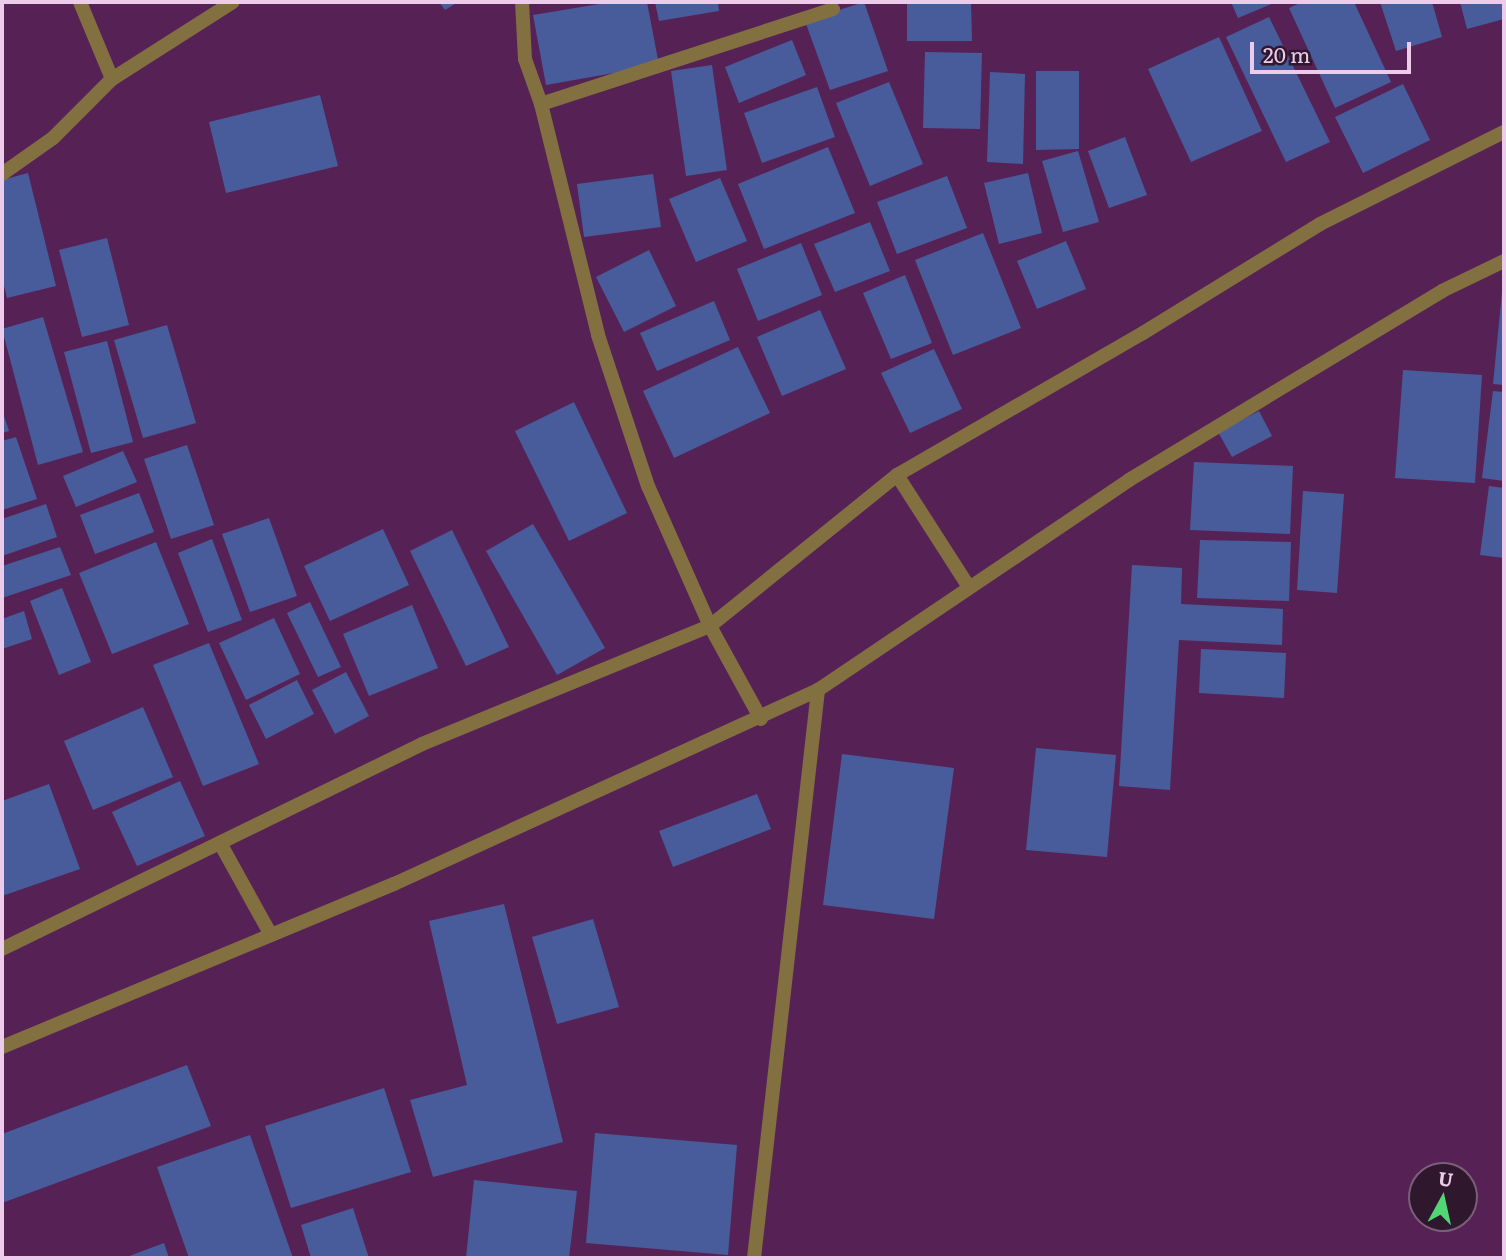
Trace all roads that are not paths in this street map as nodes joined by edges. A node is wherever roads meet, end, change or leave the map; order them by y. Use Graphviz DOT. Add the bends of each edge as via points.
graph roads {
  1 [pos="80,2"];
  2 [pos="233,2"];
  3 [pos="522,2"];
  4 [pos="833,9"];
  5 [pos="112,79"];
  6 [pos="541,104"];
  7 [pos="1504,132"];
  8 [pos="2,174"];
  9 [pos="1504,261"];
  10 [pos="897,475"];
  11 [pos="969,587"];
  12 [pos="714,631"];
  13 [pos="818,690"];
  14 [pos="761,719"];
  15 [pos="220,843"];
  16 [pos="271,935"];
  17 [pos="2,949"];
  18 [pos="2,1047"];
  19 [pos="754,1258"];
  1 -- 5 [label="street"];
  2 -- 5 [label="street"];
  3 -- 6 [label="street" via="524,59"];
  4 -- 6 [label="street"];
  5 -- 8 [label="street" via="53,138"];
  6 -- 12 [label="street" via="603,348 648,486"];
  7 -- 10 [label="street" via="1320,223 1143,333"];
  9 -- 11 [label="street" via="1442,291 1129,480"];
  10 -- 11 [label="street"];
  10 -- 12 [label="street"];
  11 -- 13 [label="street"];
  12 -- 14 [label="street"];
  12 -- 15 [label="street" via="422,744"];
  13 -- 14 [label="street"];
  13 -- 19 [label="street"];
  14 -- 16 [label="street"];
  15 -- 16 [label="street"];
  15 -- 17 [label="street"];
  16 -- 18 [label="street"];
}
